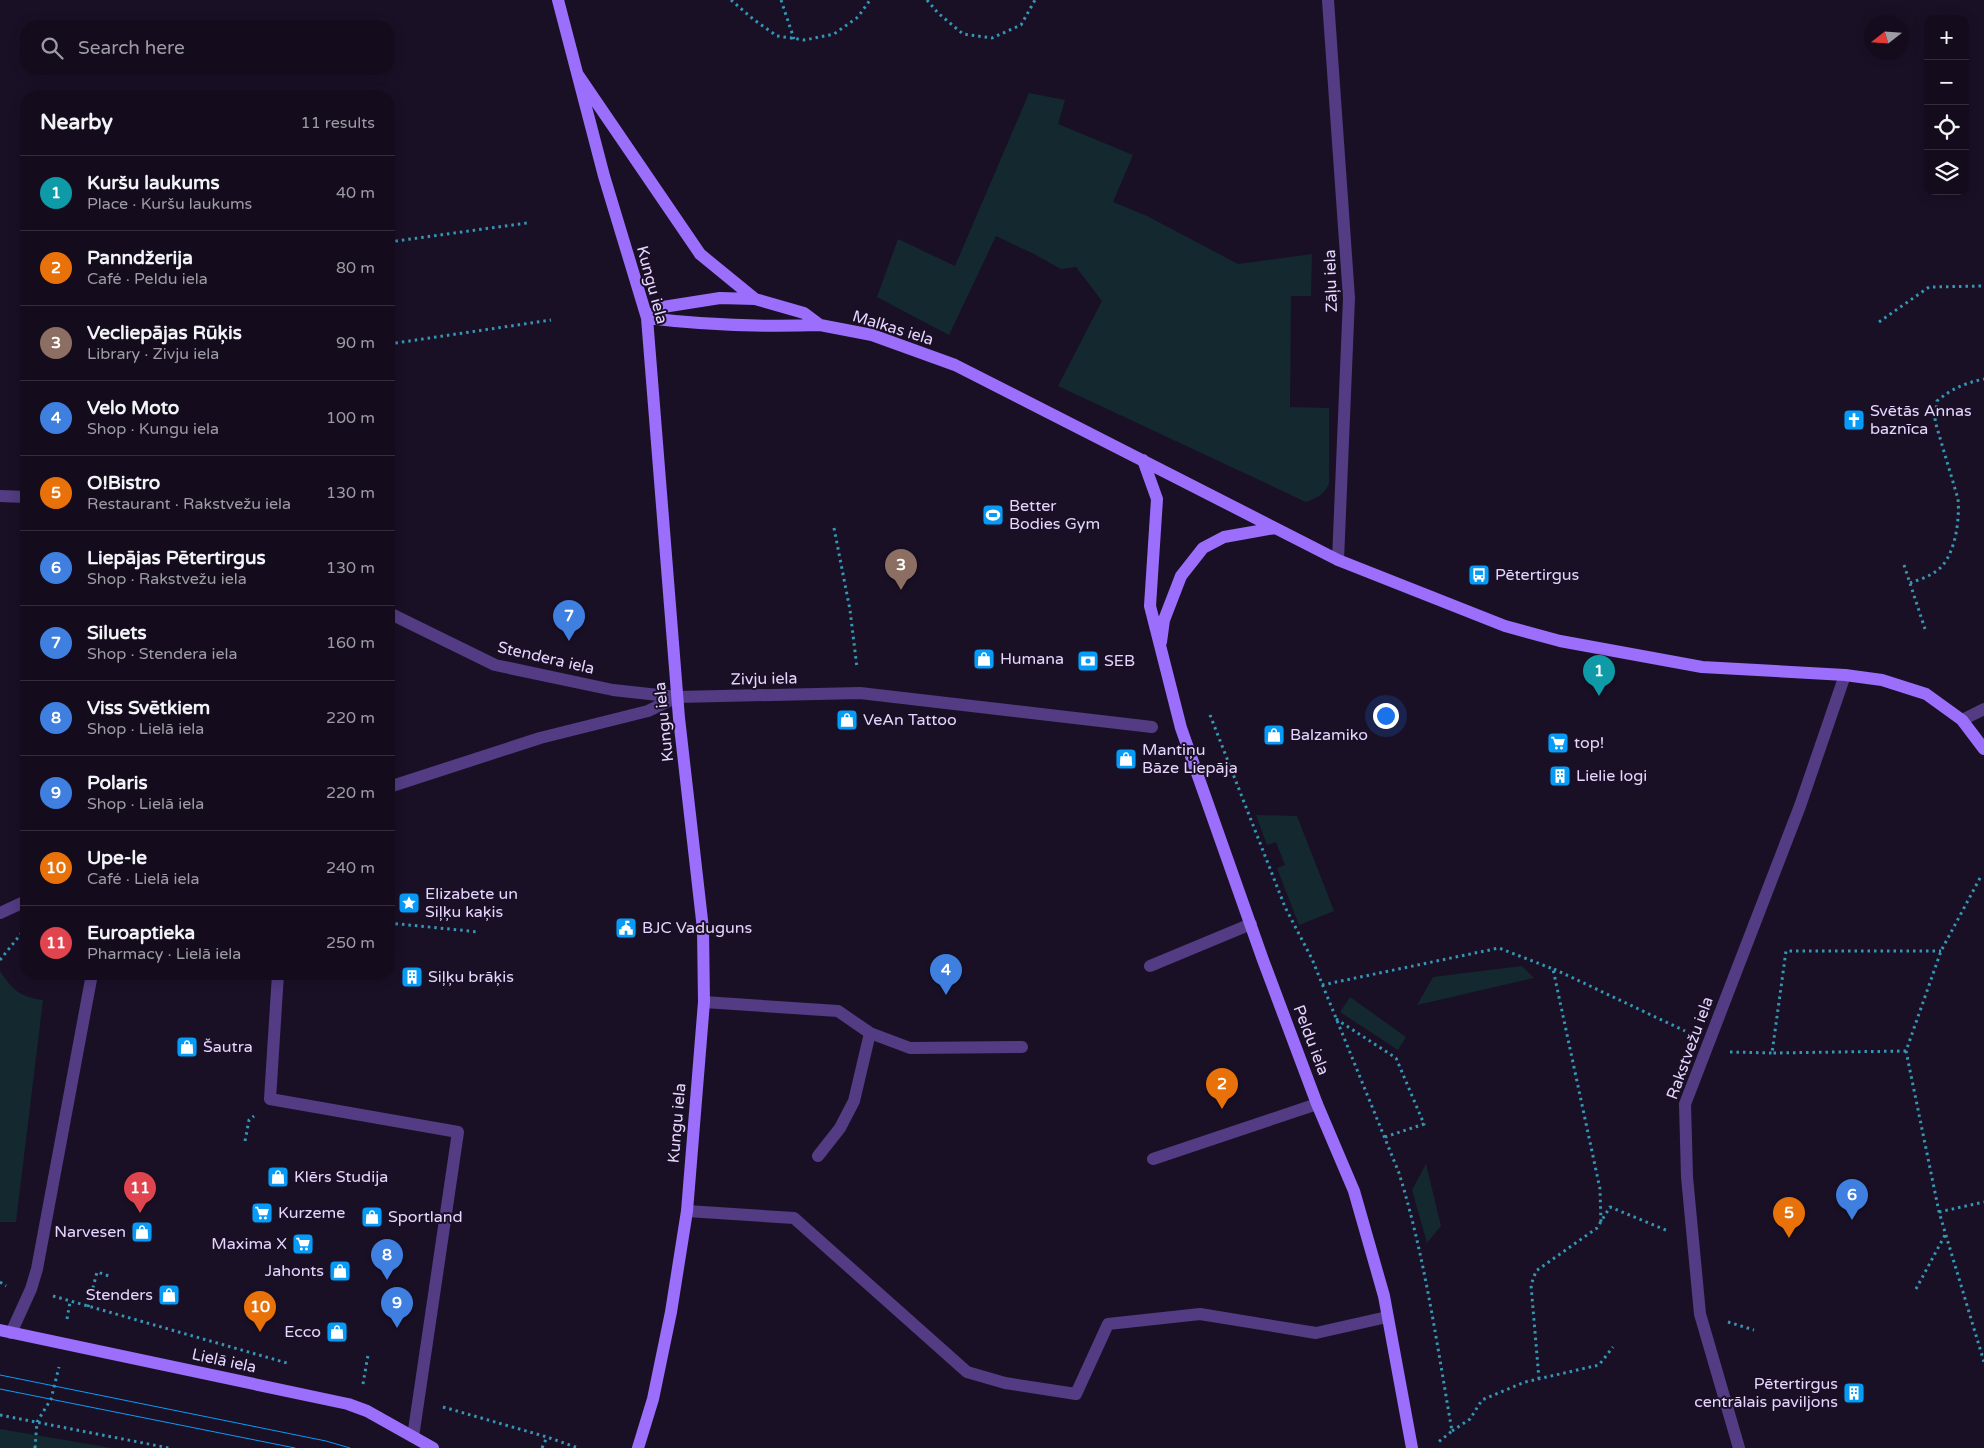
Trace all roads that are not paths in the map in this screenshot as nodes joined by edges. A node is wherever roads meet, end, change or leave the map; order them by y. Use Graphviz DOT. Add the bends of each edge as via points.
graph roads {
  1 [pos="558,0"];
  2 [pos="1328,0"];
  3 [pos="578,75"];
  4 [pos="754,299"];
  5 [pos="647,318"];
  6 [pos="820,325"];
  7 [pos="1143,460"];
  8 [pos="0,496"];
  9 [pos="20,497"];
  10 [pos="1275,528"];
  11 [pos="1338,560"];
  12 [pos="395,616"];
  13 [pos="1160,649"];
  14 [pos="1845,675"];
  15 [pos="677,697"];
  16 [pos="1984,708"];
  17 [pos="1962,720"];
  18 [pos="1152,727"];
  19 [pos="1984,749"];
  20 [pos="395,785"];
  21 [pos="20,904"];
  22 [pos="0,912"];
  23 [pos="1251,924"];
  24 [pos="1150,966"];
  25 [pos="91,980"];
  26 [pos="278,980"];
  27 [pos="704,1002"];
  28 [pos="870,1033"];
  29 [pos="1022,1047"];
  30 [pos="1318,1104"];
  31 [pos="818,1156"];
  32 [pos="1153,1159"];
  33 [pos="687,1211"];
  34 [pos="1387,1318"];
  35 [pos="5,1332"];
  36 [pos="413,1437"];
  37 [pos="433,1448"];
  38 [pos="638,1448"];
  39 [pos="1412,1448"];
  40 [pos="1739,1448"];
  1 -- 3 [label="street, Kungu iela"];
  2 -- 11 [label="street, Zāļu iela" via="1349,298"];
  3 -- 4 [label="street, Malkas iela" via="700,254"];
  3 -- 5 [label="street, Kungu iela" via="604,176"];
  4 -- 5 [label="street" via="720,298 663,308"];
  4 -- 6 [label="street, Malkas iela" via="804,313"];
  5 -- 6 [label="street" via="692,323"];
  5 -- 15 [label="street, Kungu iela"];
  6 -- 7 [label="street, Malkas iela" via="872,335 955,365"];
  7 -- 10 [label="street, Malkas iela"];
  7 -- 13 [label="street, Peldu iela" via="1157,499 1150,606"];
  8 -- 9 [label="street"];
  10 -- 11 [label="street, Malkas iela"];
  10 -- 13 [label="street" via="1224,538 1203,548 1181,576 1164,620"];
  11 -- 14 [label="street, Malkas iela" via="1505,626 1560,641 1702,667"];
  12 -- 15 [label="street, Stendera iela" via="495,665 613,690"];
  13 -- 23 [label="street, Peldu iela" via="1181,728"];
  14 -- 17 [label="street, Malkas iela" via="1882,680 1926,694"];
  14 -- 40 [label="street, Rakstvežu iela" via="1800,806 1685,1104 1687,1177 1700,1314"];
  15 -- 18 [label="street, Zivju iela" via="860,694"];
  15 -- 20 [label="street, Zivju iela" via="648,711 540,738"];
  15 -- 27 [label="street, Kungu iela" via="703,929"];
  16 -- 17 [label="street"];
  17 -- 19 [label="street, Malkas iela"];
  21 -- 22 [label="street"];
  23 -- 24 [label="street"];
  23 -- 30 [label="street, Peldu iela"];
  25 -- 35 [label="street" via="37,1269 31,1289"];
  26 -- 36 [label="street" via="270,1099 458,1132"];
  27 -- 28 [label="street" via="838,1011"];
  27 -- 33 [label="street, Kungu iela"];
  28 -- 29 [label="street" via="910,1048"];
  28 -- 31 [label="street" via="854,1101 840,1128"];
  30 -- 32 [label="street"];
  30 -- 34 [label="street, Peldu iela" via="1354,1191 1384,1296"];
  33 -- 34 [label="street" via="794,1218 966,1372 1005,1383 1076,1394 1108,1324 1200,1314 1316,1333"];
  33 -- 38 [label="street, Kungu iela" via="671,1312 653,1399"];
  34 -- 39 [label="street, Peldu iela"];
  35 -- 36 [label="street, Lielā iela" via="348,1404"];
  36 -- 37 [label="street, Lielā iela"];
}
